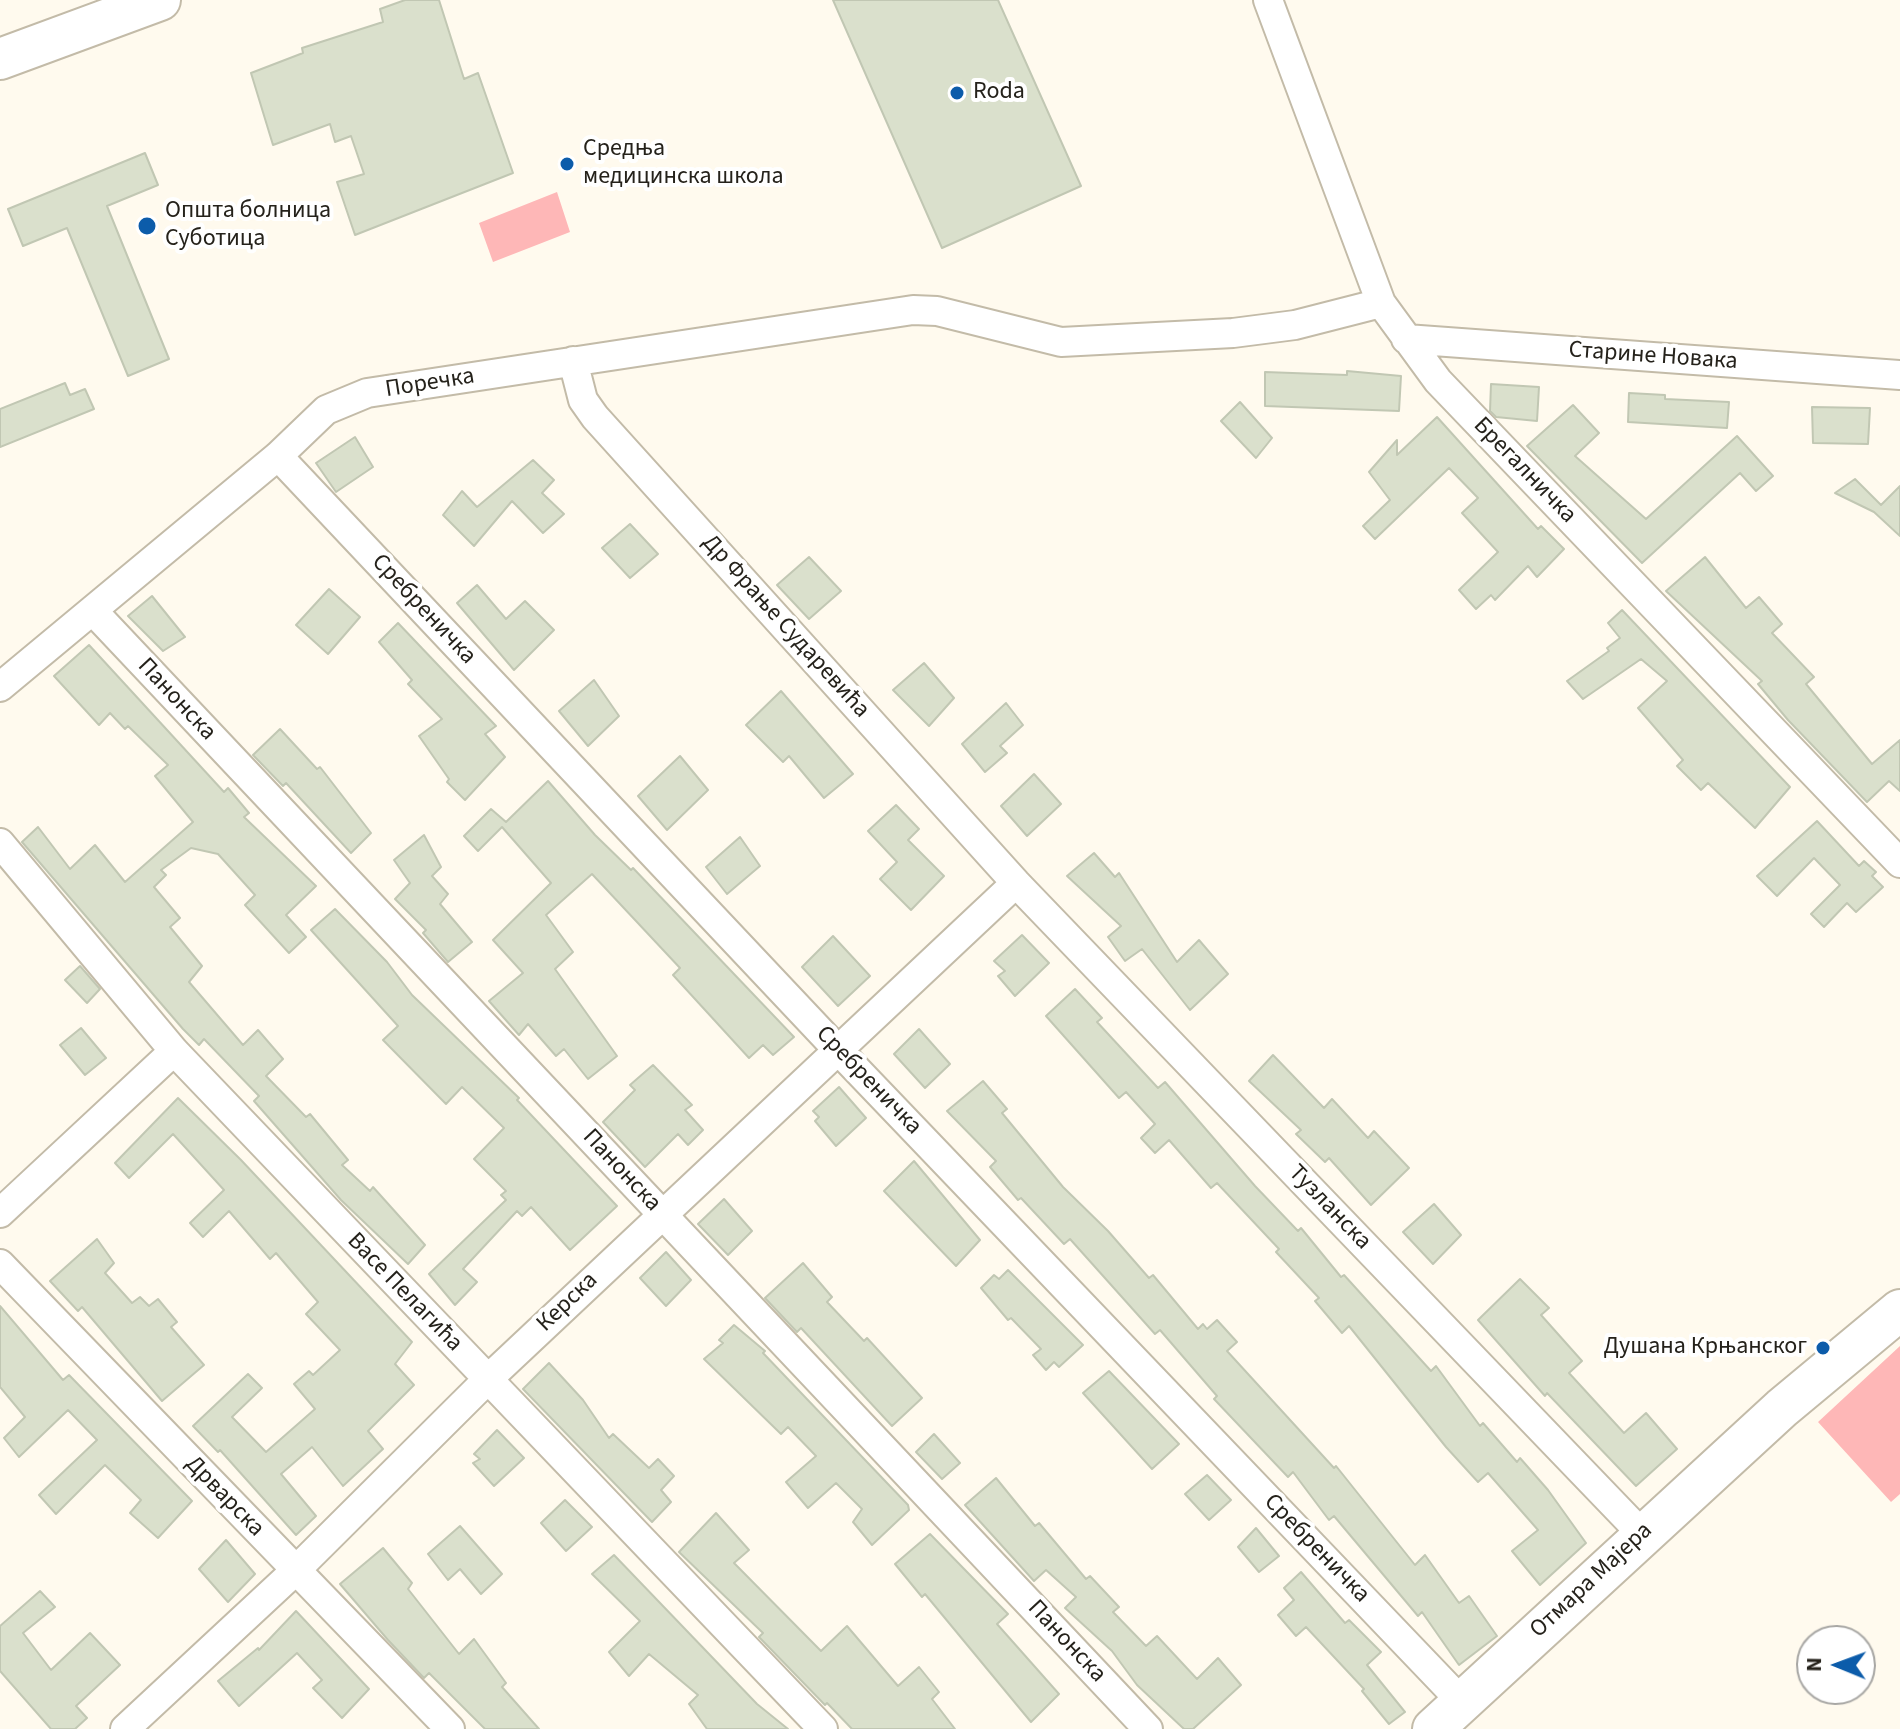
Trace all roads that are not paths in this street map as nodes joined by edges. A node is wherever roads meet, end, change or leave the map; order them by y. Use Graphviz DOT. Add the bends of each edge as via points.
graph roads {
  1 [pos="160,0"];
  2 [pos="1268,0"];
  3 [pos="0,59"];
  4 [pos="1381,303"];
  5 [pos="1406,339"];
  6 [pos="573,361"];
  7 [pos="1896,379"];
  8 [pos="278,456"];
  9 [pos="94,612"];
  10 [pos="0,687"];
  11 [pos="0,843"];
  12 [pos="1900,863"];
  13 [pos="1016,883"];
  14 [pos="836,1048"];
  15 [pos="174,1051"];
  16 [pos="0,1213"];
  17 [pos="662,1214"];
  18 [pos="0,1264"];
  19 [pos="1900,1310"];
  20 [pos="487,1380"];
  21 [pos="1642,1534"];
  22 [pos="295,1571"];
  23 [pos="1462,1702"];
  24 [pos="125,1729"];
  25 [pos="450,1729"];
  26 [pos="823,1729"];
  27 [pos="1148,1729"];
  28 [pos="1433,1729"];
  1 -- 3 [label="street"];
  2 -- 4 [label="street, Брегалничка"];
  4 -- 5 [label="street, Брегалничка"];
  4 -- 6 [label="street, Поречка" via="1295,325 1233,333 1061,342 937,311 913,310"];
  5 -- 7 [label="street, Старине Новака"];
  5 -- 12 [label="street, Брегалничка" via="1438,381"];
  6 -- 8 [label="street, Поречка" via="367,393 326,410"];
  6 -- 13 [label="street, Др Фрање Сударевића" via="583,400 595,417"];
  8 -- 9 [label="street, Поречка"];
  8 -- 14 [label="street, Сребреничка"];
  9 -- 10 [label="street, Поречка"];
  9 -- 17 [label="street, Панонска"];
  11 -- 15 [label="street, Васе Пелагића"];
  13 -- 14 [label="street, Керска"];
  13 -- 21 [label="street, Тузланска"];
  14 -- 17 [label="street, Керска"];
  14 -- 23 [label="street, Сребреничка"];
  15 -- 16 [label="street"];
  15 -- 20 [label="street, Васе Пелагића"];
  17 -- 20 [label="street, Керска"];
  17 -- 27 [label="street, Панонска"];
  18 -- 22 [label="street, Дрварска"];
  19 -- 21 [label="street, Отмара Мајера"];
  20 -- 22 [label="street, Керска"];
  20 -- 26 [label="street, Васе Пелагића"];
  21 -- 23 [label="street, Отмара Мајера"];
  22 -- 24 [label="street, Керска"];
  22 -- 25 [label="street, Дрварска"];
  23 -- 28 [label="street, Отмара Мајера"];
}
